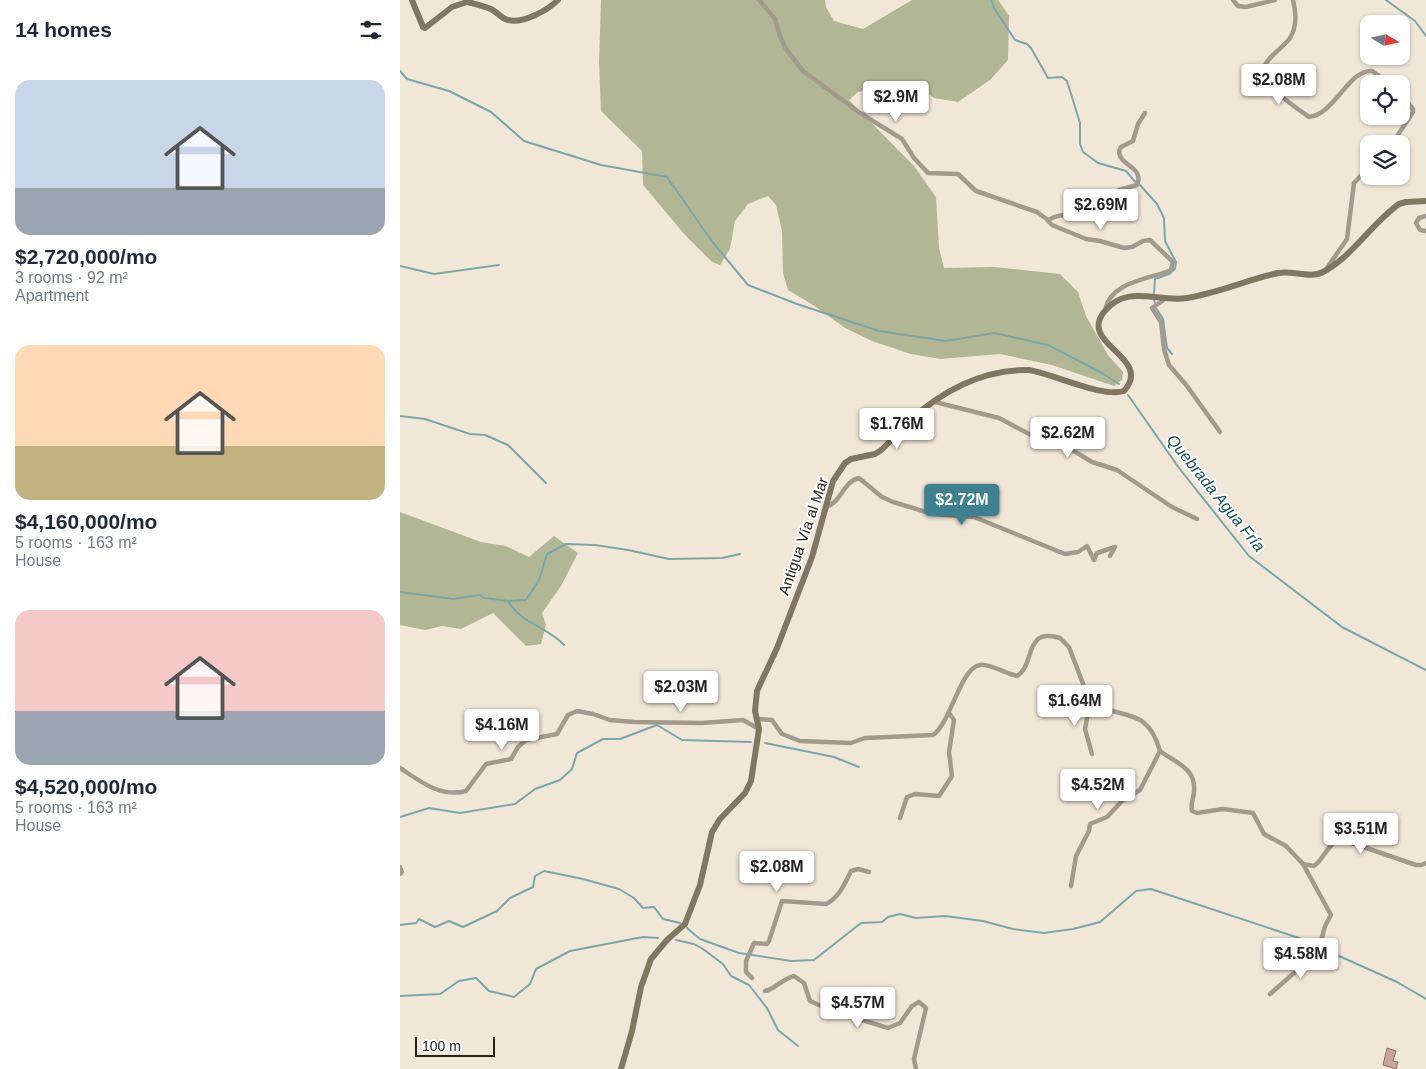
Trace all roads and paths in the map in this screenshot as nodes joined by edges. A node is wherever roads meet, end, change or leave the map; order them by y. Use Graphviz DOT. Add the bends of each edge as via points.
graph roads {
  1 [pos="412,0"];
  2 [pos="558,0"];
  3 [pos="759,0"];
  4 [pos="1233,0"];
  5 [pos="1275,0"];
  6 [pos="1293,0"];
  7 [pos="470,1"];
  8 [pos="1360,75"];
  9 [pos="1360,75"];
  10 [pos="1378,75"];
  11 [pos="1410,106"];
  12 [pos="1145,113"];
  13 [pos="1410,118"];
  14 [pos="1360,177"];
  15 [pos="1426,201"];
  16 [pos="1426,216"];
  17 [pos="1048,220"];
  18 [pos="1426,230"];
  19 [pos="1323,272"];
  20 [pos="1167,298"];
  21 [pos="1104,311"];
  22 [pos="935,402"];
  23 [pos="1220,432"];
  24 [pos="826,507"];
  25 [pos="1198,519"];
  26 [pos="1110,556"];
  27 [pos="1090,702"];
  28 [pos="948,713"];
  29 [pos="757,719"];
  30 [pos="759,729"];
  31 [pos="1160,751"];
  32 [pos="1092,754"];
  33 [pos="400,768"];
  34 [pos="900,818"];
  35 [pos="1426,862"];
  36 [pos="1303,864"];
  37 [pos="400,866"];
  38 [pos="869,872"];
  39 [pos="400,874"];
  40 [pos="1071,886"];
  41 [pos="752,978"];
  42 [pos="765,991"];
  43 [pos="1270,994"];
  44 [pos="621,1069"];
  45 [pos="916,1069"];
  1 -- 7 [label="main road" via="425,28 452,7"];
  2 -- 7 [label="main road" via="552,6 514,21"];
  3 -- 17 [label="street" via="775,19 786,49 802,71 902,139 928,174 958,174 976,191 1037,212"];
  4 -- 5 [label="street" via="1241,8"];
  6 -- 8 [label="street" via="1295,19 1292,33 1264,69 1265,78 1275,90 1312,117 1327,108"];
  9 -- 10 [label="street" via="1372,71"];
  11 -- 13 [label="street" via="1414,112"];
  12 -- 17 [label="street" via="1133,141 1118,151 1120,158 1137,173 1137,185 1119,190 1112,202 1100,212"];
  14 -- 19 [label="street" via="1354,183 1347,240"];
  15 -- 19 [label="main road" via="1399,204"];
  16 -- 18 [label="street" via="1416,223 1420,230"];
  17 -- 21 [label="street" via="1052,225 1086,239 1124,248 1150,240 1173,262 1171,270 1117,290"];
  19 -- 20 [label="main road" via="1278,273 1185,299"];
  20 -- 21 [label="main road" via="1131,296"];
  20 -- 23 [label="street" via="1152,308 1161,322 1169,364"];
  21 -- 22 [label="main road, Antigua Vía al Mar" via="1099,324 1101,335 1132,372 1124,391 1103,391 1039,372 1017,370 965,382"];
  22 -- 24 [label="main road, Antigua Vía al Mar" via="906,424 880,451 845,463 833,481"];
  22 -- 25 [label="street" via="1000,418 1031,435 1069,448 1092,462 1117,470 1172,507"];
  24 -- 26 [label="street" via="834,503 852,480 859,478 886,500 934,514 974,517 1065,554 1078,552 1087,546 1094,560 1097,553 1115,547"];
  24 -- 29 [label="main road, Antigua Vía al Mar" via="812,557 758,691"];
  27 -- 28 [label="street" via="1067,643 1060,638 1046,637 1033,644 1025,667 1017,676 982,664 974,667"];
  27 -- 31 [label="street" via="1145,723 1157,740"];
  27 -- 32 [label="street" via="1085,729"];
  28 -- 29 [label="street" via="941,728 933,735 865,738 851,743 793,740 782,734 772,720"];
  28 -- 34 [label="street" via="954,720 949,752 952,776 939,796 915,794 907,797"];
  29 -- 30 [label="main road, Antigua Vía al Mar"];
  30 -- 33 [label="street" via="743,720 634,722 610,720 577,711 568,715 556,734 526,740 510,759 486,764 466,791 439,792"];
  30 -- 44 [label="main road, Antigua Vía al Mar" via="750,781 745,794 712,832 690,915 685,924 658,949 646,971"];
  31 -- 36 [label="street" via="1192,775 1192,811 1253,813 1264,834 1286,846"];
  31 -- 40 [label="street" via="1140,790 1123,800 1107,817 1090,824 1076,856"];
  35 -- 36 [label="street" via="1421,865 1409,863 1340,839 1334,841 1314,866"];
  36 -- 43 [label="street" via="1331,915 1318,952"];
  37 -- 39 [label="street"];
  38 -- 41 [label="street" via="851,871 833,901 826,904 782,901 767,944 754,943 746,960 746,972"];
  42 -- 45 [label="street" via="772,990 784,978 794,976 804,983 810,1001 888,1028 900,1023 912,1006 919,1002 926,1008 914,1059"];
}
